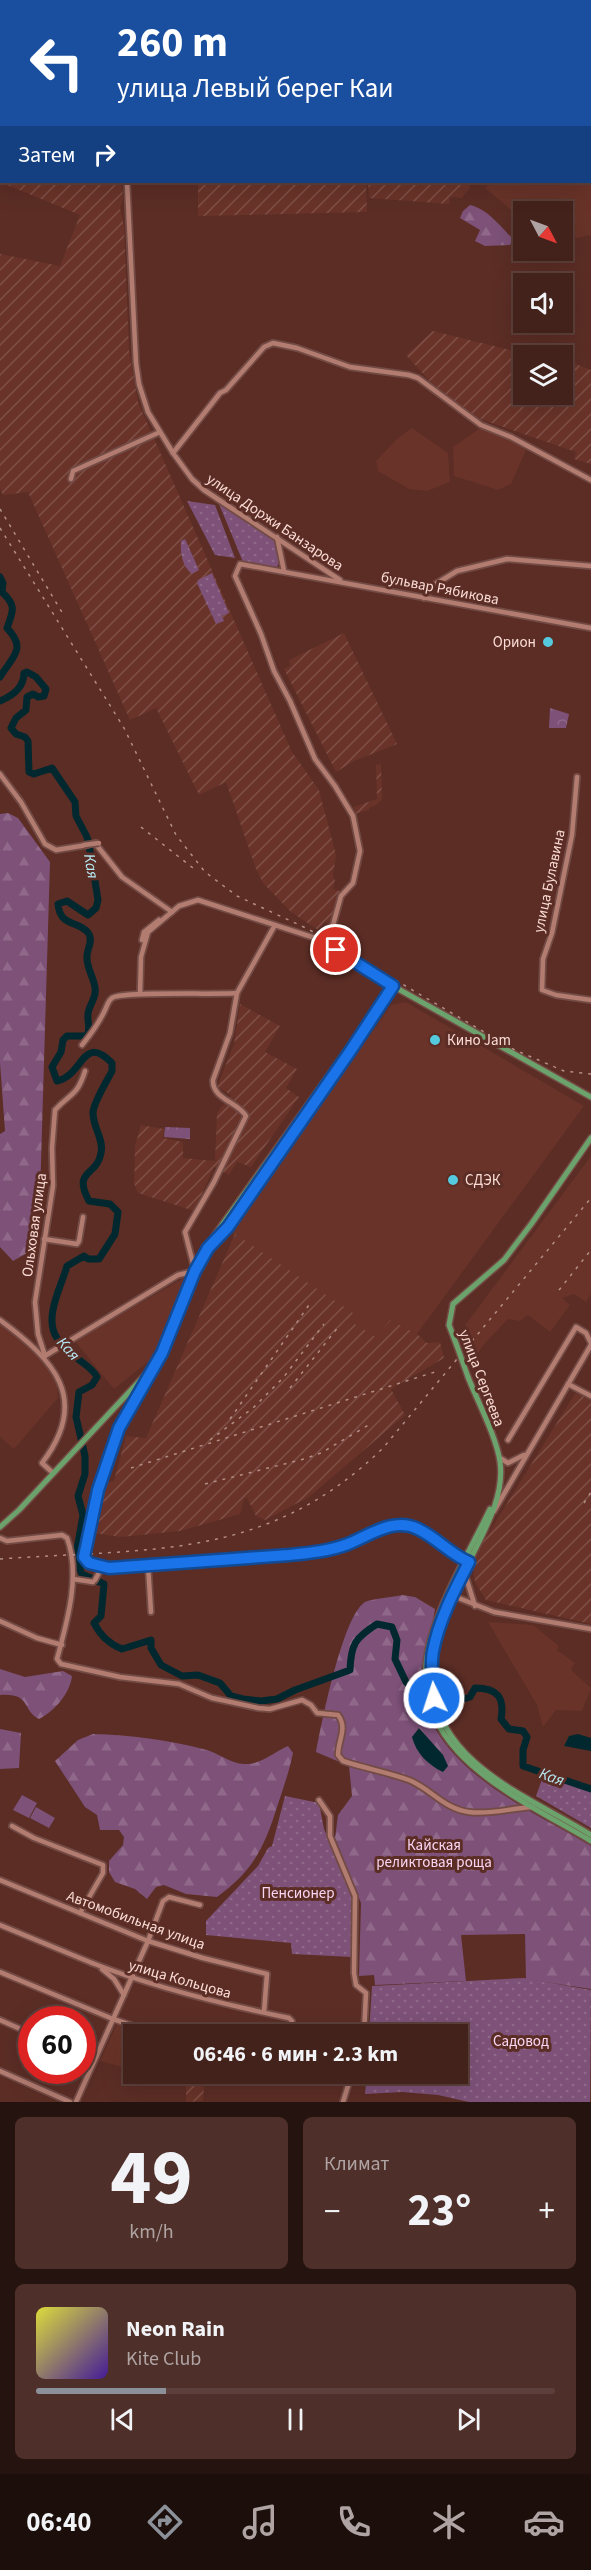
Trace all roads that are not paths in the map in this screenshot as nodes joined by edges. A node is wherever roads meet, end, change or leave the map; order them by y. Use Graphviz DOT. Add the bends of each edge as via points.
graph roads {
  1 [pos="127,183"];
  2 [pos="160,432"];
  3 [pos="173,453"];
  4 [pos="71,479"];
  5 [pos="591,480"];
  6 [pos="277,537"];
  7 [pos="591,566"];
  8 [pos="284,571"];
  9 [pos="342,582"];
  10 [pos="424,598"];
  11 [pos="591,628"];
  12 [pos="0,774"];
  13 [pos="577,777"];
  14 [pos="172,912"];
  15 [pos="275,925"];
  16 [pos="318,939"];
  17 [pos="393,986"];
  18 [pos="237,993"];
  19 [pos="140,994"];
  20 [pos="591,1000"];
  21 [pos="369,1021"];
  22 [pos="82,1045"];
  23 [pos="84,1071"];
  24 [pos="591,1097"];
  25 [pos="288,1122"];
  26 [pos="289,1130"];
  27 [pos="591,1138"];
  28 [pos="83,1218"];
  29 [pos="44,1239"];
  30 [pos="209,1247"];
  31 [pos="195,1271"];
  32 [pos="0,1320"];
  33 [pos="591,1344"];
  34 [pos="44,1357"];
  35 [pos="159,1359"];
  36 [pos="568,1384"];
  37 [pos="125,1396"];
  38 [pos="591,1396"];
  39 [pos="135,1404"];
  40 [pos="508,1440"];
  41 [pos="526,1454"];
  42 [pos="499,1458"];
  43 [pos="53,1473"];
  44 [pos="506,1490"];
  45 [pos="496,1497"];
  46 [pos="490,1519"];
  47 [pos="0,1527"];
  48 [pos="0,1538"];
  49 [pos="467,1561"];
  50 [pos="148,1565"];
  51 [pos="102,1568"];
  52 [pos="464,1571"];
  53 [pos="73,1579"];
  54 [pos="451,1595"];
  55 [pos="475,1606"];
  56 [pos="151,1612"];
  57 [pos="0,1621"];
  58 [pos="591,1629"];
  59 [pos="62,1645"];
  60 [pos="431,1699"];
  61 [pos="319,1800"];
  62 [pos="535,1807"];
  63 [pos="12,1826"];
  64 [pos="591,1835"];
  65 [pos="591,1841"];
  66 [pos="0,1881"];
  67 [pos="200,1905"];
  68 [pos="80,1913"];
  69 [pos="0,1925"];
  70 [pos="148,1941"];
  71 [pos="92,1963"];
  72 [pos="0,1972"];
  73 [pos="131,1978"];
  74 [pos="124,1995"];
  75 [pos="264,2013"];
  76 [pos="113,2019"];
  77 [pos="0,2020"];
  78 [pos="128,2024"];
  79 [pos="292,2024"];
  80 [pos="364,2024"];
  81 [pos="18,2028"];
  82 [pos="96,2057"];
  83 [pos="0,2071"];
  84 [pos="84,2084"];
  85 [pos="349,2084"];
  86 [pos="70,2102"];
  87 [pos="76,2102"];
  88 [pos="343,2102"];
  1 -- 2 [label="street" via="136,363 148,412"];
  2 -- 3 [label="street"];
  2 -- 4 [label="street" via="73,471"];
  3 -- 5 [label="street" via="220,393 264,347 273,343 350,367 413,376 481,425 512,437"];
  3 -- 6 [label="street, улица Доржи Банзарова" via="204,490"];
  6 -- 8 [label="street"];
  6 -- 9 [label="street, улица Доржи Банзарова"];
  7 -- 10 [label="street" via="507,559 457,571 434,585"];
  8 -- 9 [label="street, бульвар Рябикова"];
  8 -- 16 [label="street, бульвар Рябикова" via="240,564 235,576 315,759 353,816 360,851 353,883 341,896 336,920"];
  9 -- 10 [label="street, бульвар Рябикова"];
  10 -- 11 [label="street, бульвар Рябикова"];
  12 -- 14 [label="street, bridge" via="45,844 56,850 96,843 125,880"];
  13 -- 20 [label="street, улица Булавина" via="572,835 543,959 542,990"];
  14 -- 15 [label="street" via="198,900"];
  14 -- 19 [label="street" via="144,932"];
  15 -- 16 [label="street"];
  15 -- 18 [label="street"];
  16 -- 17 [label="street"];
  17 -- 21 [label="main road"];
  17 -- 24 [label="main road"];
  18 -- 19 [label="street"];
  18 -- 31 [label="street" via="235,1015 213,1086 246,1116 185,1232"];
  19 -- 22 [label="street" via="109,1001"];
  21 -- 26 [label="main road"];
  21 -- 30 [label="main road" via="228,1227"];
  23 -- 29 [label="street, Ольховая улица" via="73,1096 55,1110 53,1186"];
  25 -- 26 [label="street"];
  26 -- 30 [label="main road"];
  27 -- 42 [label="main road, улица Сергеева, bridge" via="504,1260 453,1304 449,1324"];
  28 -- 29 [label="street" via="77,1244"];
  29 -- 34 [label="street, Ольховая улица" via="35,1302"];
  30 -- 31 [label="main road"];
  31 -- 34 [label="street" via="178,1275"];
  31 -- 35 [label="main road"];
  32 -- 34 [label="street"];
  33 -- 36 [label="street"];
  33 -- 40 [label="street" via="586,1333 576,1327"];
  34 -- 43 [label="street" via="57,1374 63,1393 60,1438 42,1463"];
  35 -- 37 [label="main road"];
  35 -- 39 [label="street"];
  36 -- 38 [label="street"];
  36 -- 41 [label="street"];
  37 -- 39 [label="street"];
  37 -- 43 [label="main road"];
  39 -- 51 [label="street" via="119,1428 98,1490 86,1543 84,1557"];
  41 -- 42 [label="street" via="508,1463"];
  41 -- 44 [label="street"];
  42 -- 45 [label="main road, улица Сергеева"];
  43 -- 47 [label="main road"];
  44 -- 45 [label="street"];
  44 -- 46 [label="street"];
  45 -- 46 [label="main road"];
  45 -- 49 [label="main road"];
  46 -- 49 [label="main road"];
  48 -- 53 [label="street" via="67,1538"];
  49 -- 50 [label="street" via="418,1529 405,1525 382,1528 348,1544 315,1552"];
  49 -- 52 [label="main road"];
  49 -- 54 [label="main road"];
  50 -- 51 [label="street"];
  50 -- 56 [label="street"];
  51 -- 53 [label="street" via="94,1580"];
  52 -- 54 [label="main road"];
  52 -- 55 [label="street"];
  53 -- 59 [label="street"];
  54 -- 55 [label="street"];
  54 -- 60 [label="main road" via="431,1637 425,1666"];
  55 -- 58 [label="street"];
  57 -- 59 [label="street"];
  59 -- 62 [label="street" via="57,1659 64,1665 179,1684 212,1698 270,1709 302,1700 317,1713 338,1715 343,1726 338,1755 348,1762 407,1779 433,1792 454,1809 487,1813"];
  60 -- 62 [label="main road" via="437,1726 464,1761"];
  60 -- 64 [label="main road" via="466,1754 487,1772"];
  61 -- 80 [label="street" via="330,1816 330,1836 355,1896 355,1981 366,1993"];
  62 -- 65 [label="main road"];
  63 -- 68 [label="street" via="103,1865 103,1873"];
  66 -- 68 [label="street, Автомобильная улица"];
  67 -- 70 [label="street" via="169,1898 163,1901"];
  68 -- 70 [label="street, Автомобильная улица"];
  69 -- 71 [label="street, улица Кольцова"];
  70 -- 73 [label="street"];
  70 -- 75 [label="street, Автомобильная улица" via="267,1974"];
  71 -- 73 [label="street, улица Кольцова"];
  71 -- 74 [label="street, улица Кольцова" via="114,1978"];
  72 -- 76 [label="street"];
  73 -- 74 [label="street"];
  73 -- 75 [label="street, улица Кольцова"];
  74 -- 76 [label="street"];
  75 -- 79 [label="street, улица Кольцова" via="289,2018"];
  76 -- 78 [label="street"];
  76 -- 82 [label="street"];
  77 -- 81 [label="street"];
  83 -- 86 [label="street"];
  84 -- 87 [label="street"];
  85 -- 88 [label="street"];
}
